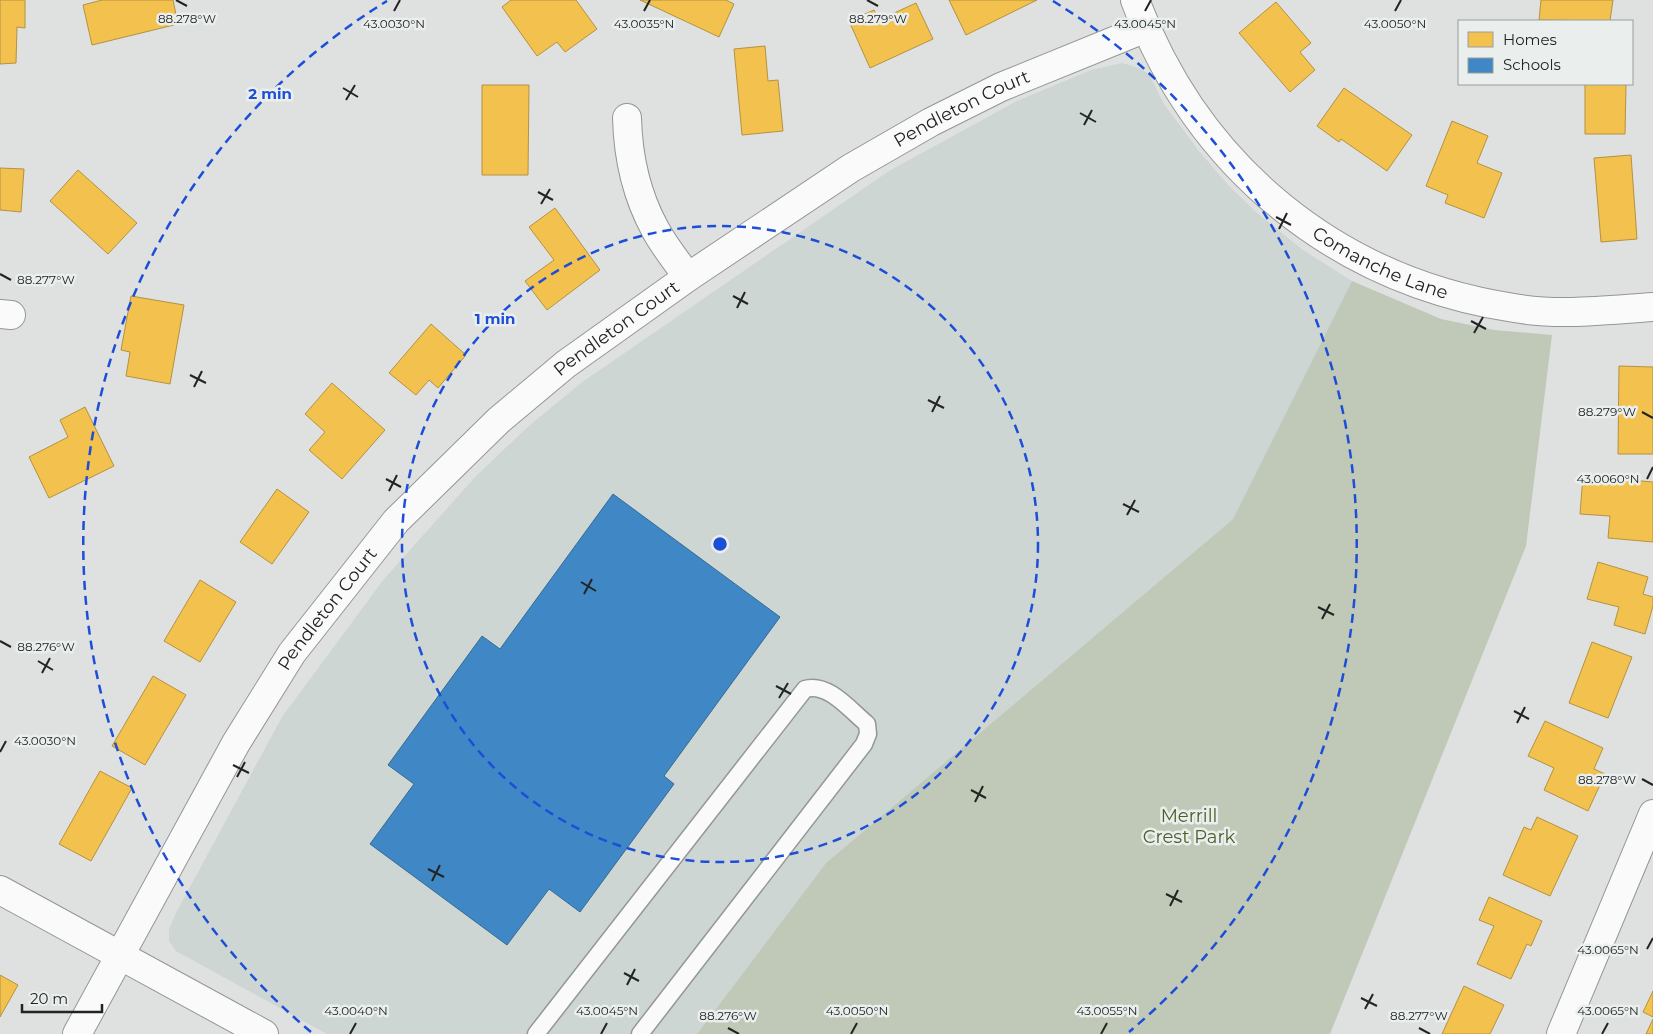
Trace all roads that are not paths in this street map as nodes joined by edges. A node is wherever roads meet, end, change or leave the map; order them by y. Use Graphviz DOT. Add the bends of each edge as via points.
graph roads {
  1 [pos="1135,0"];
  2 [pos="1146,28"];
  3 [pos="627,118"];
  4 [pos="688,277"];
  5 [pos="1653,307"];
  6 [pos="1653,814"];
  7 [pos="0,890"];
  8 [pos="121,956"];
  9 [pos="77,1034"];
  10 [pos="264,1034"];
  11 [pos="536,1034"];
  12 [pos="640,1034"];
  13 [pos="1561,1034"];
  1 -- 2 [label="street, Comanche Lane"];
  2 -- 4 [label="street, Pendleton Court" via="1000,87 931,122 851,168"];
  2 -- 5 [label="street, Comanche Lane" via="1172,79 1224,152 1282,210 1345,252 1377,268 1445,293 1514,308 1580,312"];
  3 -- 4 [label="street, Pendleton Court" via="628,143 642,203 656,231"];
  4 -- 8 [label="street, Pendleton Court" via="566,364 499,420 396,521 292,653 231,752"];
  6 -- 13 [label="street"];
  7 -- 8 [label="street"];
  8 -- 9 [label="street, Pendleton Court"];
  8 -- 10 [label="street"];
  11 -- 12 [label="lane" via="805,689 815,686 826,690 867,724 864,744"];
}
